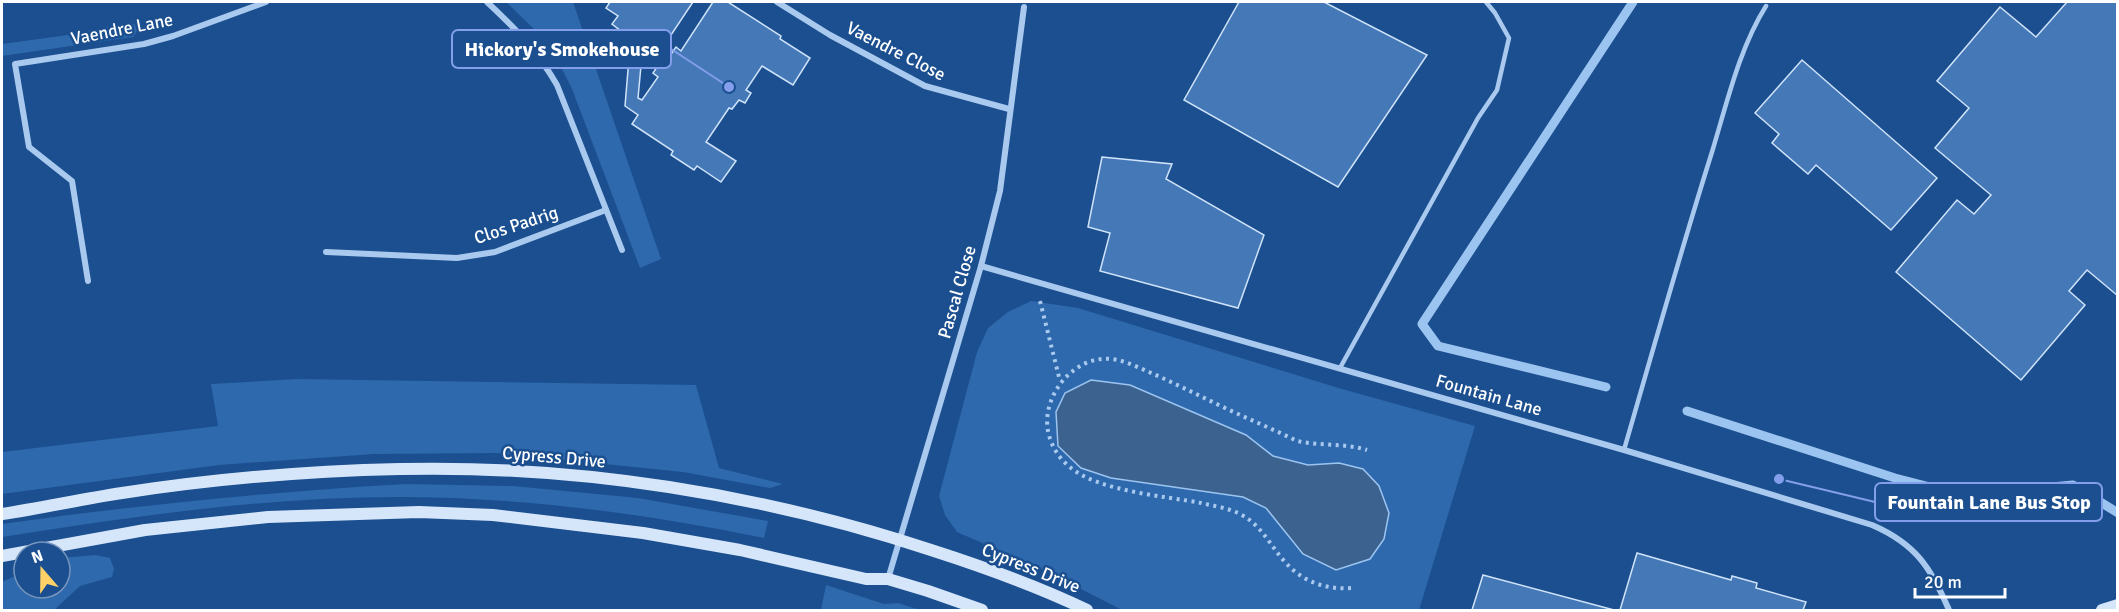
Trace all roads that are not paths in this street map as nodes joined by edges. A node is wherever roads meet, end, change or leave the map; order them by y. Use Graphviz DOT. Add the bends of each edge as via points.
graph roads {
  1 [pos="266,2"];
  2 [pos="488,2"];
  3 [pos="777,2"];
  4 [pos="1486,2"];
  5 [pos="1024,4"];
  6 [pos="1766,6"];
  7 [pos="1009,110"];
  8 [pos="606,210"];
  9 [pos="622,250"];
  10 [pos="326,252"];
  11 [pos="981,266"];
  12 [pos="88,281"];
  13 [pos="1340,368"];
  14 [pos="1624,450"];
  15 [pos="2,514"];
  16 [pos="900,539"];
  17 [pos="2,556"];
  18 [pos="888,579"];
  19 [pos="2118,605"];
  20 [pos="982,610"];
  21 [pos="1087,610"];
  22 [pos="1949,610"];
  23 [pos="2102,610"];
  1 -- 12 [label="street, Vaendre Lane" via="144,44 15,64 29,147 72,181"];
  2 -- 8 [label="street" via="544,62 557,85"];
  3 -- 7 [label="street, Vaendre Close" via="926,86"];
  4 -- 13 [label="lane" via="1509,38 1497,90"];
  5 -- 7 [label="street, Pascal Close"];
  6 -- 14 [label="lane" via="1737,71"];
  7 -- 11 [label="street, Pascal Close" via="1000,191"];
  8 -- 9 [label="street"];
  8 -- 10 [label="street, Clos Padrig" via="495,252 457,258"];
  11 -- 13 [label="street, Fountain Lane"];
  11 -- 16 [label="street, Pascal Close"];
  13 -- 14 [label="street, Fountain Lane"];
  14 -- 22 [label="street, Fountain Lane" via="1893,534 1927,565"];
  15 -- 16 [label="street, Cypress Drive" via="124,493 285,476 400,469 493,470 591,477 722,496"];
  16 -- 18 [label="street, Pascal Close"];
  16 -- 21 [label="street, Cypress Drive" via="984,567"];
  17 -- 18 [label="street" via="145,530 268,517 419,512 493,515 643,532 866,579"];
  18 -- 20 [label="street"];
  19 -- 23 [label="street"];
}
